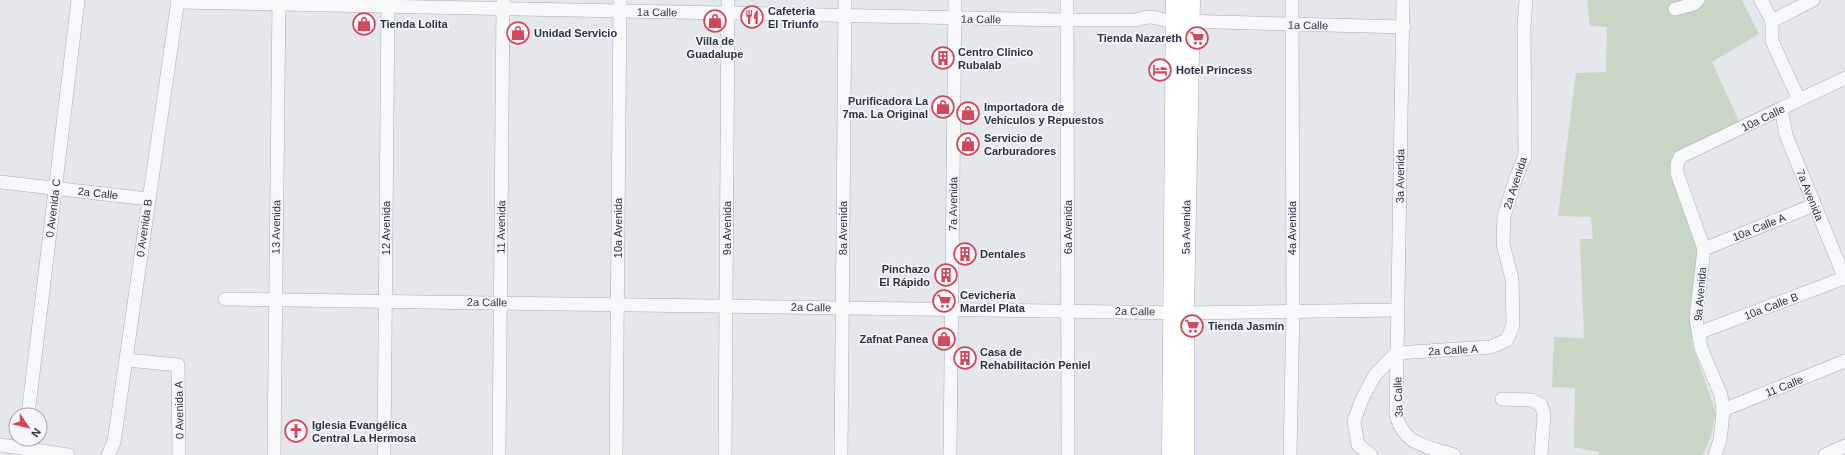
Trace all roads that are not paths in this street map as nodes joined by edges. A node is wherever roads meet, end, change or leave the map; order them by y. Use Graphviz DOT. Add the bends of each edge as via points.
graph roads {
  1 [pos="78,0"];
  2 [pos="728,0"];
  3 [pos="845,0"];
  4 [pos="955,0"];
  5 [pos="1067,0"];
  6 [pos="1175,0"];
  7 [pos="1190,0"];
  8 [pos="1292,0"];
  9 [pos="1403,0"];
  10 [pos="1526,0"];
  11 [pos="1698,0"];
  12 [pos="1761,0"];
  13 [pos="1814,0"];
  14 [pos="178,1"];
  15 [pos="279,2"];
  16 [pos="388,4"];
  17 [pos="503,4"];
  18 [pos="620,6"];
  19 [pos="1675,9"];
  20 [pos="728,14"];
  21 [pos="844,16"];
  22 [pos="954,18"];
  23 [pos="1067,20"];
  24 [pos="1176,21"];
  25 [pos="1772,21"];
  26 [pos="1292,25"];
  27 [pos="1404,27"];
  28 [pos="1845,78"];
  29 [pos="1799,100"];
  30 [pos="1781,109"];
  31 [pos="1680,157"];
  32 [pos="0,182"];
  33 [pos="55,188"];
  34 [pos="148,199"];
  35 [pos="1814,205"];
  36 [pos="1704,249"];
  37 [pos="1845,278"];
  38 [pos="225,299"];
  39 [pos="276,300"];
  40 [pos="385,301"];
  41 [pos="500,303"];
  42 [pos="617,304"];
  43 [pos="726,306"];
  44 [pos="842,307"];
  45 [pos="952,309"];
  46 [pos="1069,310"];
  47 [pos="1292,310"];
  48 [pos="1398,310"];
  49 [pos="1178,312"];
  50 [pos="1698,333"];
  51 [pos="1507,340"];
  52 [pos="1396,353"];
  53 [pos="127,360"];
  54 [pos="1845,362"];
  55 [pos="1502,399"];
  56 [pos="29,407"];
  57 [pos="1723,410"];
  58 [pos="1845,446"];
  59 [pos="36,447"];
  60 [pos="68,455"];
  61 [pos="108,455"];
  62 [pos="179,455"];
  63 [pos="274,455"];
  64 [pos="384,455"];
  65 [pos="499,455"];
  66 [pos="616,455"];
  67 [pos="725,455"];
  68 [pos="841,455"];
  69 [pos="950,455"];
  70 [pos="1068,455"];
  71 [pos="1171,455"];
  72 [pos="1185,455"];
  73 [pos="1290,455"];
  74 [pos="1371,455"];
  75 [pos="1454,455"];
  76 [pos="1541,455"];
  77 [pos="1715,455"];
  78 [pos="1825,455"];
  1 -- 33 [label="street, 0 Avenida C"];
  2 -- 20 [label="street, 9a Avenida"];
  3 -- 21 [label="street, 8a Avenida"];
  4 -- 22 [label="street, 7a Avenida"];
  5 -- 23 [label="street, 6a Avenida"];
  6 -- 24 [label="main road, 5a Avenida"];
  7 -- 24 [label="main road, 5a Avenida"];
  8 -- 26 [label="street, 4a Avenida"];
  9 -- 27 [label="street, 3a Avenida"];
  10 -- 51 [label="street, 2a Avenida" via="1523,81 1525,156 1504,216 1503,244 1512,279 1513,324"];
  11 -- 19 [label="street" via="1694,4"];
  12 -- 25 [label="street"];
  13 -- 25 [label="street"];
  14 -- 15 [label="street, 1a Calle"];
  14 -- 34 [label="street, 0 Avenida B"];
  15 -- 16 [label="street, 1a Calle"];
  15 -- 39 [label="street, 13 Avenida"];
  16 -- 17 [label="street, 1a Calle"];
  16 -- 40 [label="street, 12 Avenida"];
  17 -- 18 [label="street, 1a Calle"];
  17 -- 41 [label="street, 11 Avenida"];
  18 -- 20 [label="street, 1a Calle"];
  18 -- 42 [label="street, 10a Avenida"];
  20 -- 21 [label="street, 1a Calle"];
  20 -- 43 [label="street, 9a Avenida"];
  21 -- 22 [label="street, 1a Calle"];
  21 -- 44 [label="street, 8a Avenida"];
  22 -- 23 [label="street, 1a Calle"];
  22 -- 45 [label="street, 7a Avenida"];
  23 -- 24 [label="street, 1a Calle" via="1136,20 1154,17"];
  23 -- 46 [label="street, 6a Avenida"];
  24 -- 26 [label="street, 1a Calle"];
  24 -- 49 [label="main road, 5a Avenida"];
  25 -- 29 [label="street" via="1772,41"];
  26 -- 27 [label="street, 1a Calle"];
  26 -- 47 [label="street, 4a Avenida"];
  27 -- 48 [label="street, 3a Avenida"];
  28 -- 29 [label="street, 10a Calle"];
  29 -- 30 [label="street, 10a Calle"];
  30 -- 31 [label="street, 10a Calle"];
  30 -- 35 [label="street, 7a Avenida" via="1786,135"];
  31 -- 36 [label="street, 9a Avenida" via="1677,173"];
  32 -- 33 [label="street, 2a Calle"];
  33 -- 34 [label="street, 2a Calle"];
  33 -- 56 [label="street, 0 Avenida C"];
  34 -- 53 [label="street, 0 Avenida B"];
  35 -- 36 [label="street, 10a Calle A"];
  35 -- 37 [label="street, 7a Avenida"];
  36 -- 50 [label="street, 9a Avenida" via="1696,318"];
  37 -- 50 [label="street, 10a Calle B"];
  38 -- 39 [label="street, 2a Calle"];
  39 -- 40 [label="street, 2a Calle"];
  39 -- 63 [label="street, 13 Avenida"];
  40 -- 41 [label="street, 2a Calle"];
  40 -- 64 [label="street, 12 Avenida"];
  41 -- 42 [label="street, 2a Calle"];
  41 -- 65 [label="street, 11 Avenida"];
  42 -- 43 [label="street, 2a Calle"];
  42 -- 66 [label="street, 10a Avenida"];
  43 -- 44 [label="street, 2a Calle"];
  43 -- 67 [label="street, 9a Avenida"];
  44 -- 45 [label="street, 2a Calle"];
  44 -- 68 [label="street, 8a Avenida"];
  45 -- 46 [label="street, 2a Calle"];
  45 -- 69 [label="street, 7a Avenida"];
  46 -- 49 [label="street, 2a Calle"];
  46 -- 70 [label="street, 6a Avenida"];
  47 -- 48 [label="street, 2a Calle"];
  47 -- 49 [label="street, 2a Calle"];
  47 -- 73 [label="street, 4a Avenida"];
  48 -- 52 [label="street, 3a Avenida"];
  49 -- 71 [label="main road, 5a Avenida"];
  49 -- 72 [label="main road, 5a Avenida"];
  50 -- 57 [label="street, 9a Avenida" via="1701,348 1721,395"];
  51 -- 52 [label="street, 2a Calle A" via="1491,347"];
  52 -- 74 [label="street" via="1375,375 1354,421 1358,445"];
  52 -- 75 [label="street, 3a Calle" via="1396,415 1400,429 1414,443"];
  53 -- 61 [label="street, 0 Avenida B" via="114,442"];
  53 -- 62 [label="street, 0 Avenida A" via="178,365"];
  54 -- 57 [label="street, 11 Calle"];
  55 -- 76 [label="street" via="1532,400 1541,405 1544,414"];
  57 -- 77 [label="street, 9a Avenida" via="1720,440"];
  58 -- 78 [label="street"];
  59 -- 60 [label="street"];
}
